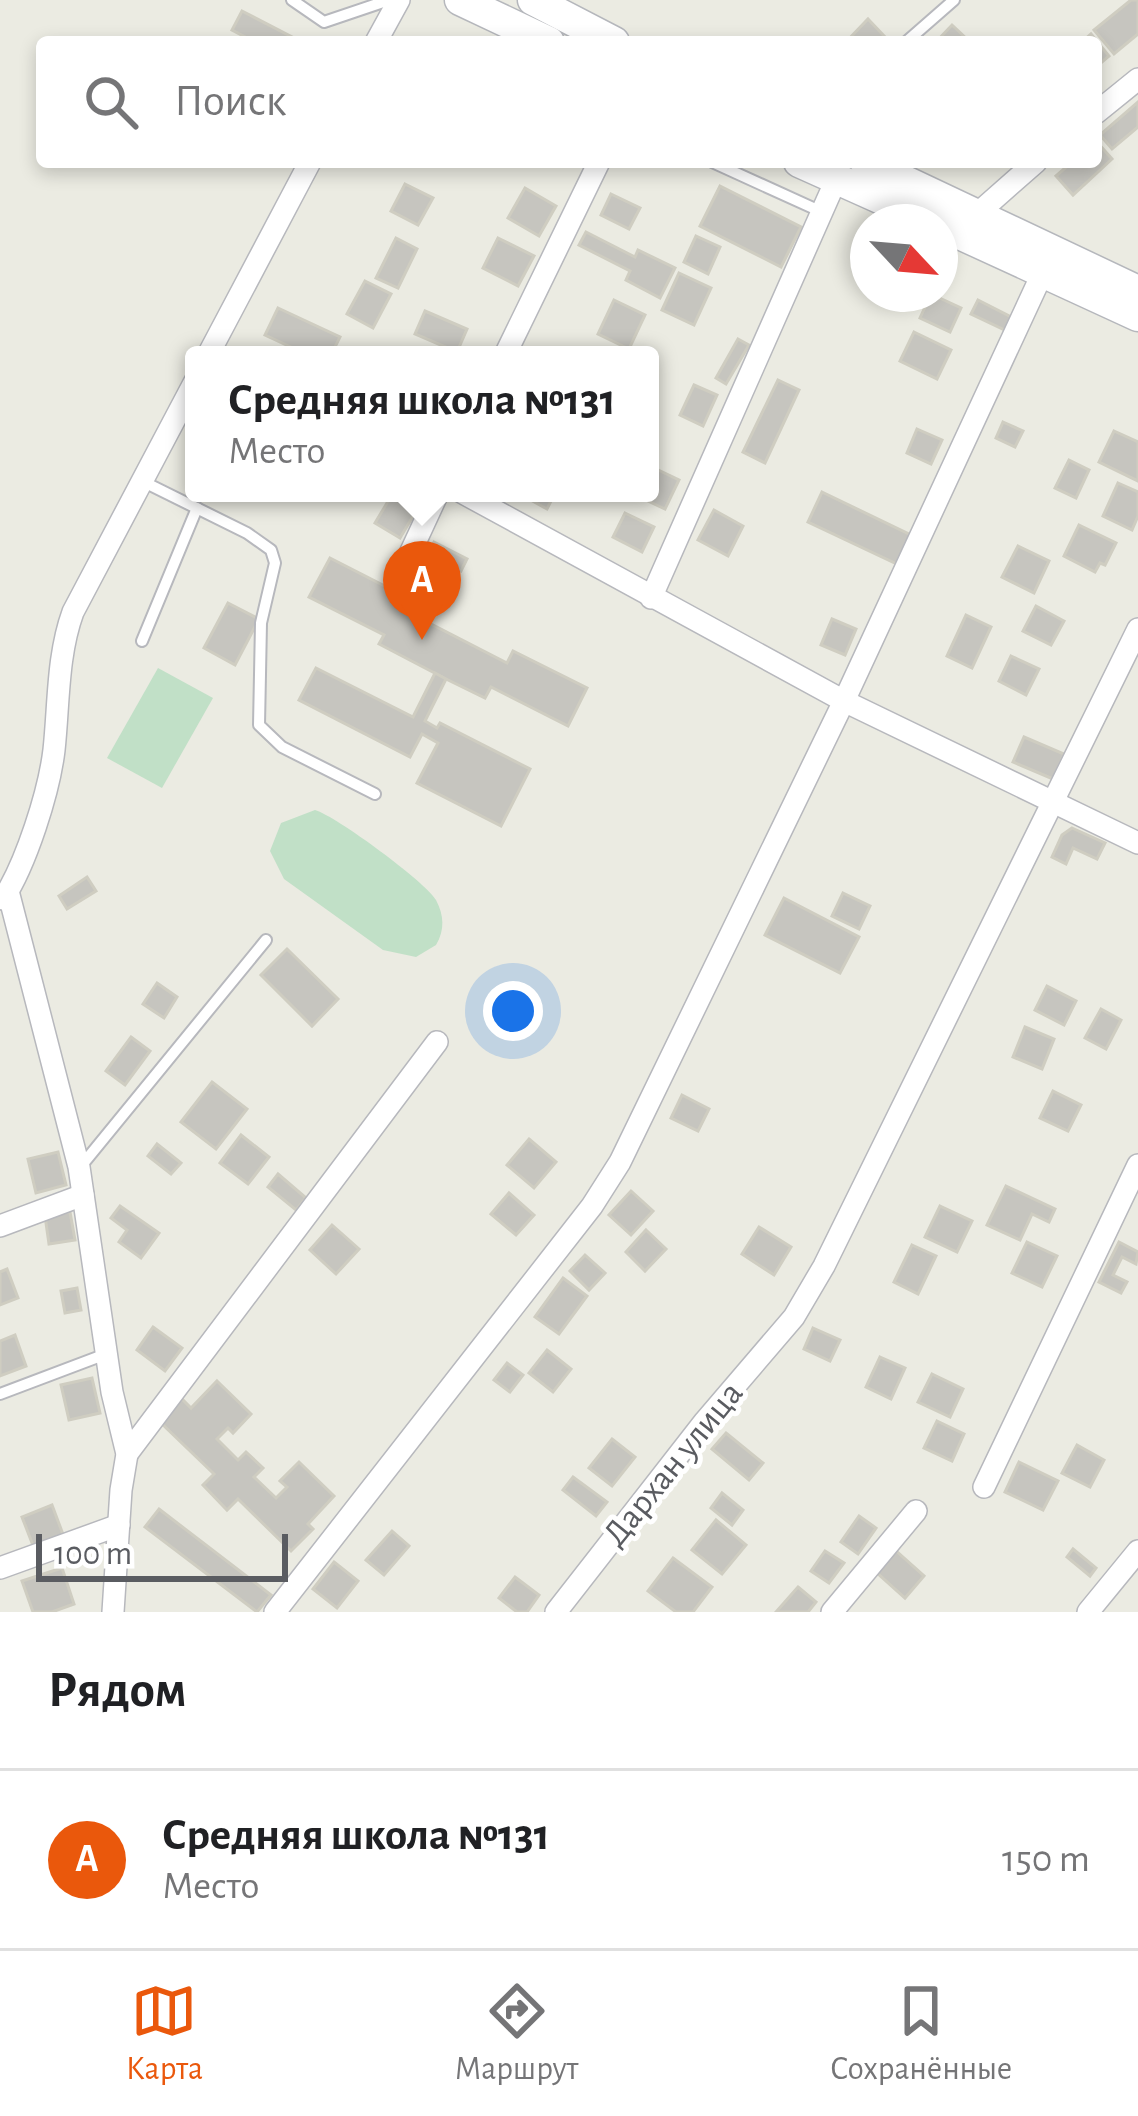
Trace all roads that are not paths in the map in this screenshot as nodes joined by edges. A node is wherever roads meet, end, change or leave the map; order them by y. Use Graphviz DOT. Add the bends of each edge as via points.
graph roads {
  1 [pos="292,0"];
  2 [pos="389,0"];
  3 [pos="399,0"];
  4 [pos="460,0"];
  5 [pos="535,0"];
  6 [pos="954,0"];
  7 [pos="379,36"];
  8 [pos="536,36"];
  9 [pos="603,36"];
  10 [pos="913,36"];
  11 [pos="1138,79"];
  12 [pos="1102,108"];
  13 [pos="307,168"];
  14 [pos="596,168"];
  15 [pos="725,168"];
  16 [pos="811,168"];
  17 [pos="873,168"];
  18 [pos="1029,168"];
  19 [pos="836,180"];
  20 [pos="904,204"];
  21 [pos="919,204"];
  22 [pos="822,212"];
  23 [pos="958,214"];
  24 [pos="976,214"];
  25 [pos="958,228"];
  26 [pos="1043,272"];
  27 [pos="1138,291"];
  28 [pos="1138,316"];
  29 [pos="213,346"];
  30 [pos="509,346"];
  31 [pos="185,401"];
  32 [pos="144,482"];
  33 [pos="434,502"];
  34 [pos="480,502"];
  35 [pos="196,508"];
  36 [pos="407,560"];
  37 [pos="651,598"];
  38 [pos="1138,629"];
  39 [pos="142,641"];
  40 [pos="844,700"];
  41 [pos="375,794"];
  42 [pos="1055,802"];
  43 [pos="1138,842"];
  44 [pos="4,897"];
  45 [pos="266,940"];
  46 [pos="437,1042"];
  47 [pos="1138,1165"];
  48 [pos="80,1167"];
  49 [pos="83,1195"];
  50 [pos="0,1226"];
  51 [pos="106,1354"];
  52 [pos="0,1394"];
  53 [pos="127,1454"];
  54 [pos="984,1487"];
  55 [pos="916,1511"];
  56 [pos="119,1525"];
  57 [pos="1138,1551"];
  58 [pos="0,1568"];
  59 [pos="113,1612"];
  60 [pos="275,1612"];
  61 [pos="556,1612"];
  62 [pos="832,1612"];
  63 [pos="1088,1612"];
  1 -- 2 [label="lane" via="324,22"];
  3 -- 7 [label="street"];
  4 -- 8 [label="main road"];
  5 -- 9 [label="main road"];
  6 -- 10 [label="lane"];
  11 -- 12 [label="street"];
  13 -- 29 [label="street"];
  14 -- 30 [label="street"];
  15 -- 22 [label="lane"];
  16 -- 19 [label="main road"];
  17 -- 21 [label="main road"];
  18 -- 24 [label="street"];
  19 -- 20 [label="main road"];
  19 -- 22 [label="street"];
  22 -- 37 [label="street"];
  23 -- 24 [label="main road"];
  24 -- 27 [label="main road"];
  25 -- 26 [label="main road"];
  26 -- 28 [label="main road"];
  26 -- 40 [label="street"];
  31 -- 32 [label="street"];
  32 -- 35 [label="lane"];
  32 -- 44 [label="street" via="64,637 54,757"];
  33 -- 36 [label="street"];
  34 -- 37 [label="street"];
  35 -- 39 [label="lane"];
  35 -- 41 [label="lane" via="271,550 275,563 261,623 260,725 282,747"];
  37 -- 40 [label="street"];
  38 -- 42 [label="street, Дархан улица"];
  40 -- 42 [label="street"];
  40 -- 60 [label="street" via="620,1162"];
  42 -- 43 [label="street"];
  42 -- 61 [label="street, Дархан улица" via="794,1317"];
  44 -- 48 [label="street"];
  45 -- 48 [label="lane"];
  46 -- 53 [label="street"];
  47 -- 54 [label="street"];
  48 -- 49 [label="street"];
  49 -- 50 [label="street"];
  49 -- 51 [label="street"];
  51 -- 52 [label="lane"];
  51 -- 53 [label="street"];
  53 -- 56 [label="street"];
  55 -- 62 [label="street"];
  56 -- 58 [label="street"];
  56 -- 59 [label="street"];
  57 -- 63 [label="street"];
}
